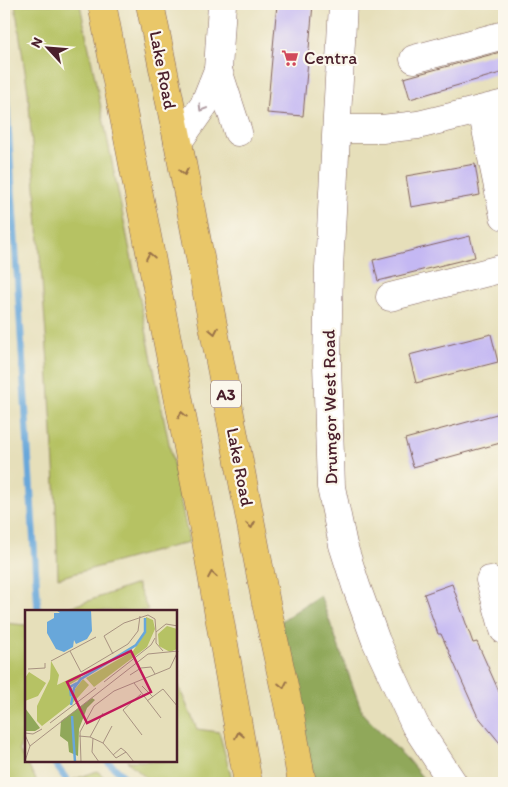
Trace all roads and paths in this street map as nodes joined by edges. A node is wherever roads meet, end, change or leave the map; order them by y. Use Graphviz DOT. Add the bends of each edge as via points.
graph roads {
  1 [pos="102,4"];
  2 [pos="150,4"];
  3 [pos="222,4"];
  4 [pos="343,4"];
  5 [pos="504,34"];
  6 [pos="414,59"];
  7 [pos="218,70"];
  8 [pos="493,106"];
  9 [pos="338,129"];
  10 [pos="238,132"];
  11 [pos="178,142"];
  12 [pos="504,216"];
  13 [pos="504,268"];
  14 [pos="390,297"];
  15 [pos="490,580"];
  16 [pos="504,630"];
  17 [pos="248,783"];
  18 [pos="302,783"];
  19 [pos="453,783"];
  17 -- 1 [label="highway, one-way" via="205,535"];
  2 -- 11 [label="highway, Lake Road / A3"];
  3 -- 7 [label="street"];
  4 -- 9 [label="street, Drumgor West Road"];
  5 -- 6 [label="street"];
  7 -- 10 [label="street"];
  7 -- 11 [label="street, one-way" via="204,105"];
  8 -- 9 [label="street" via="418,125"];
  8 -- 12 [label="street"];
  9 -- 19 [label="street, Drumgor West Road" via="329,268 331,487 343,545 393,680 415,725"];
  11 -- 18 [label="highway, Lake Road / A3, one-way"];
  13 -- 14 [label="street"];
  15 -- 16 [label="street"];
}
